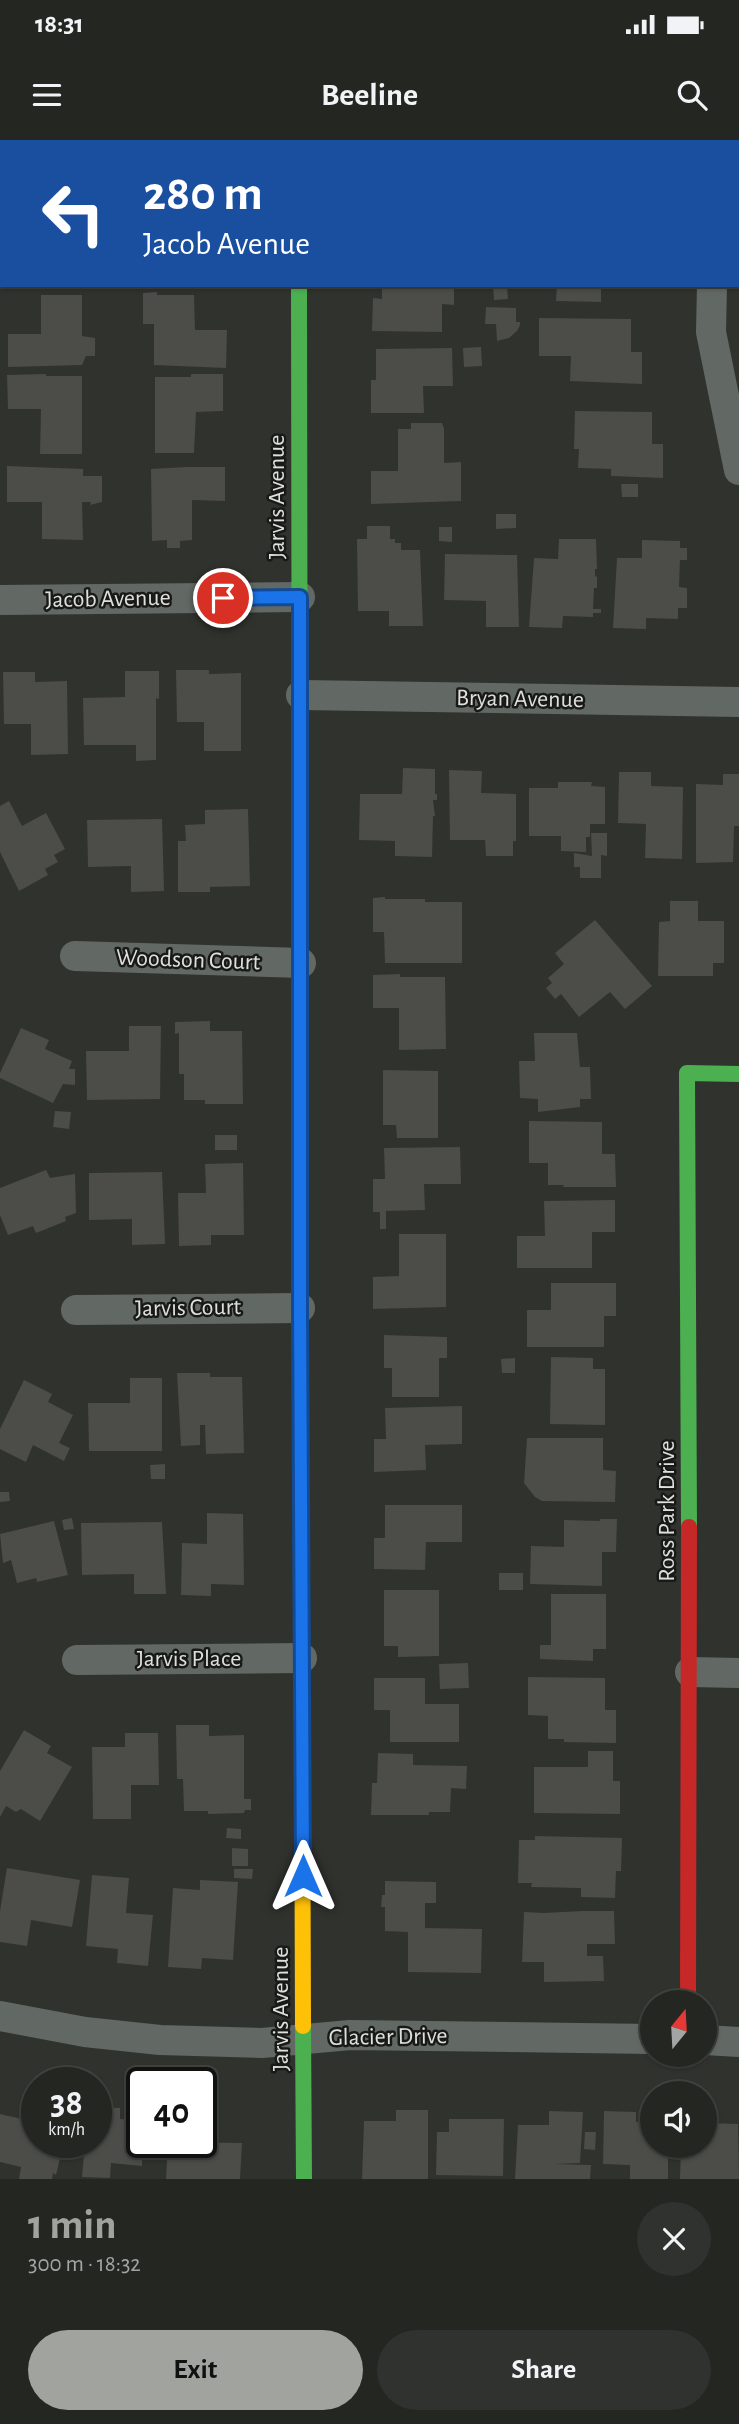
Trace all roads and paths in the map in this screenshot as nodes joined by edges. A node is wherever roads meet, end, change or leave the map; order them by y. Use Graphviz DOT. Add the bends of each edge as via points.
graph roads {
  1 [pos="299,287"];
  2 [pos="712,287"];
  3 [pos="739,470"];
  4 [pos="300,597"];
  5 [pos="0,600"];
  6 [pos="300,695"];
  7 [pos="739,702"];
  8 [pos="75,956"];
  9 [pos="301,963"];
  10 [pos="739,1074"];
  11 [pos="300,1308"];
  12 [pos="76,1310"];
  13 [pos="302,1658"];
  14 [pos="77,1660"];
  15 [pos="691,1672"];
  16 [pos="739,1673"];
  17 [pos="688,1990"];
  18 [pos="0,2016"];
  19 [pos="304,2039"];
  20 [pos="640,2039"];
  21 [pos="718,2041"];
  22 [pos="739,2042"];
  23 [pos="304,2179"];
  1 -- 4 [label="street, Jarvis Avenue"];
  2 -- 3 [label="street" via="711,332"];
  4 -- 5 [label="street, Jacob Avenue"];
  4 -- 6 [label="street, Jarvis Avenue"];
  6 -- 7 [label="street, Bryan Avenue"];
  6 -- 9 [label="street, Jarvis Avenue"];
  8 -- 9 [label="street, Woodson Court"];
  9 -- 11 [label="street, Jarvis Avenue"];
  10 -- 15 [label="street, Ross Park Drive" via="687,1073"];
  11 -- 12 [label="street, Jarvis Court"];
  11 -- 13 [label="street, Jarvis Avenue"];
  13 -- 14 [label="street, Jarvis Place"];
  13 -- 19 [label="street, Jarvis Avenue"];
  15 -- 16 [label="street"];
  15 -- 17 [label="street, Ross Park Drive"];
  18 -- 19 [label="street, Glacier Drive" via="160,2040 262,2043"];
  19 -- 20 [label="street, Glacier Drive" via="350,2035"];
  19 -- 23 [label="street, Jarvis Avenue"];
  21 -- 22 [label="street"];
}
